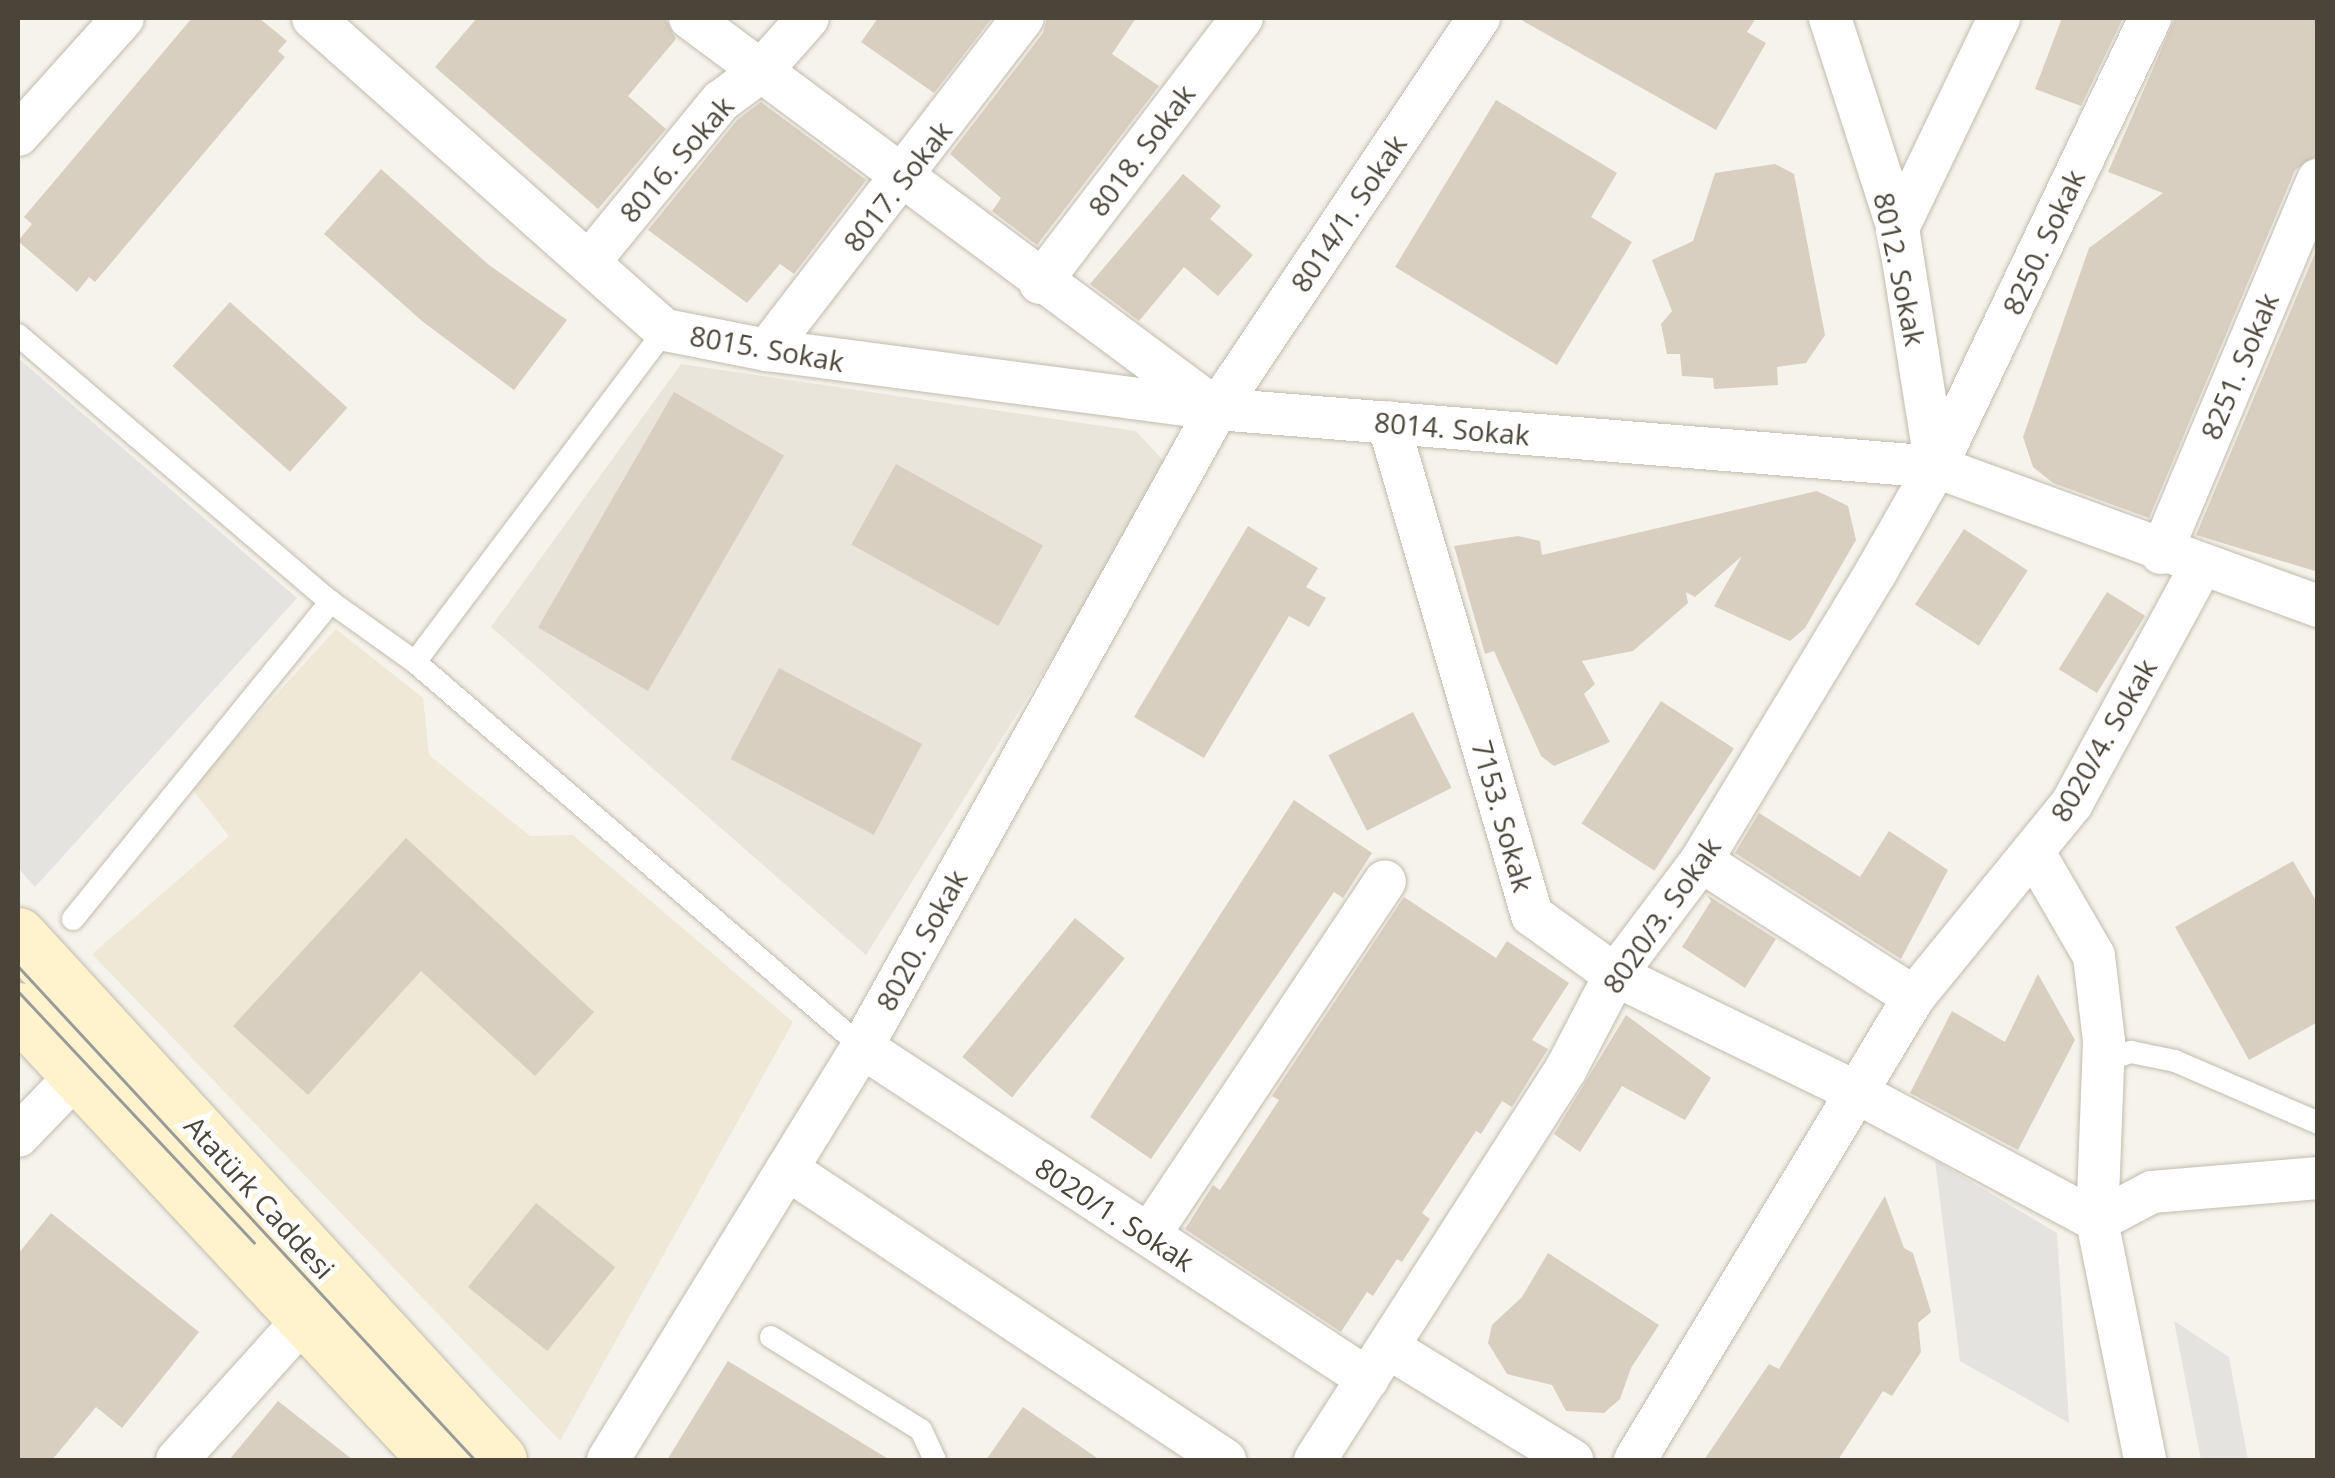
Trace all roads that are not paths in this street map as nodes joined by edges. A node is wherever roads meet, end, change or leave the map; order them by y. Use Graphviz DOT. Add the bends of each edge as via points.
graph roads {
  1 [pos="122,18"];
  2 [pos="312,18"];
  3 [pos="690,18"];
  4 [pos="808,18"];
  5 [pos="1022,18"];
  6 [pos="1242,18"];
  7 [pos="1480,18"];
  8 [pos="1830,18"];
  9 [pos="1999,18"];
  10 [pos="2150,18"];
  11 [pos="760,72"];
  12 [pos="18,134"];
  13 [pos="905,179"];
  14 [pos="2318,180"];
  15 [pos="1898,228"];
  16 [pos="589,262"];
  17 [pos="1040,283"];
  18 [pos="665,330"];
  19 [pos="18,336"];
  20 [pos="768,350"];
  21 [pos="1217,409"];
  22 [pos="1388,422"];
  23 [pos="1936,467"];
  24 [pos="2160,553"];
  25 [pos="2200,566"];
  26 [pos="331,602"];
  27 [pos="2318,606"];
  28 [pos="415,662"];
  29 [pos="2033,851"];
  30 [pos="1701,861"];
  31 [pos="1385,881"];
  32 [pos="74,919"];
  33 [pos="18,935"];
  34 [pos="1615,974"];
  35 [pos="1914,996"];
  36 [pos="18,1010"];
  37 [pos="862,1047"];
  38 [pos="95,1055"];
  39 [pos="2103,1062"];
  40 [pos="1854,1091"];
  41 [pos="2318,1123"];
  42 [pos="18,1136"];
  43 [pos="787,1169"];
  44 [pos="2318,1178"];
  45 [pos="2097,1221"];
  46 [pos="1149,1235"];
  47 [pos="321,1300"];
  48 [pos="772,1336"];
  49 [pos="1378,1364"];
  50 [pos="177,1460"];
  51 [pos="436,1460"];
  52 [pos="500,1460"];
  53 [pos="608,1460"];
  54 [pos="935,1460"];
  55 [pos="1225,1460"];
  56 [pos="1316,1460"];
  57 [pos="1572,1460"];
  58 [pos="1635,1460"];
  59 [pos="2146,1460"];
  1 -- 12 [label="street"];
  2 -- 16 [label="street, 8015. Sokak"];
  3 -- 11 [label="street"];
  4 -- 11 [label="street, 8016. Sokak"];
  5 -- 13 [label="street, 8017. Sokak"];
  6 -- 17 [label="street, 8018. Sokak"];
  7 -- 21 [label="street, 8014/1. Sokak"];
  8 -- 15 [label="street, 8012. Sokak"];
  9 -- 15 [label="street"];
  10 -- 23 [label="street, 8250. Sokak"];
  11 -- 13 [label="street"];
  11 -- 16 [label="street, 8016. Sokak" via="721,101"];
  13 -- 17 [label="street"];
  13 -- 20 [label="street, 8017. Sokak"];
  14 -- 24 [label="street, 8251. Sokak"];
  15 -- 23 [label="street, 8012. Sokak"];
  16 -- 18 [label="street, 8015. Sokak"];
  17 -- 21 [label="street"];
  18 -- 20 [label="street, 8015. Sokak"];
  18 -- 28 [label="lane"];
  19 -- 26 [label="lane"];
  20 -- 21 [label="street, 8015. Sokak"];
  21 -- 22 [label="street, 8014. Sokak"];
  21 -- 37 [label="street, 8020. Sokak"];
  22 -- 23 [label="street, 8014. Sokak"];
  22 -- 34 [label="street, 7153. Sokak" via="1532,915"];
  23 -- 24 [label="street, 8014. Sokak"];
  23 -- 30 [label="street, 8020/3. Sokak"];
  24 -- 25 [label="street, 8014. Sokak"];
  25 -- 27 [label="street, 8014. Sokak"];
  25 -- 29 [label="street, 8020/4. Sokak" via="2072,804"];
  26 -- 28 [label="lane"];
  26 -- 32 [label="lane"];
  28 -- 37 [label="lane"];
  29 -- 35 [label="street, 8020/4. Sokak"];
  29 -- 39 [label="street" via="2094,956"];
  30 -- 34 [label="street, 8020/3. Sokak"];
  30 -- 35 [label="street"];
  31 -- 46 [label="street"];
  33 -- 38 [label="street, Atatürk Caddesi"];
  34 -- 40 [label="street, 7153. Sokak"];
  34 -- 49 [label="street, 8020/3. Sokak" via="1566,1069"];
  35 -- 40 [label="street, 8020/4. Sokak"];
  36 -- 38 [label="street, Atatürk Caddesi"];
  37 -- 43 [label="street, 8020. Sokak"];
  37 -- 46 [label="street, 8020/1. Sokak"];
  38 -- 42 [label="street"];
  38 -- 47 [label="street, Atatürk Caddesi"];
  39 -- 41 [label="lane" via="2131,1052 2175,1060"];
  39 -- 45 [label="street"];
  40 -- 45 [label="street, 7153. Sokak"];
  40 -- 58 [label="street, 8020/4. Sokak"];
  43 -- 53 [label="street, 8020. Sokak"];
  43 -- 55 [label="street"];
  44 -- 45 [label="street" via="2152,1192"];
  45 -- 59 [label="street"];
  46 -- 49 [label="street, 8020/1. Sokak"];
  47 -- 50 [label="street"];
  47 -- 51 [label="street, Atatürk Caddesi"];
  47 -- 52 [label="street, Atatürk Caddesi"];
  48 -- 54 [label="lane" via="921,1430"];
  49 -- 56 [label="street, 8020/3. Sokak"];
  49 -- 57 [label="street, 8020/1. Sokak"];
}
